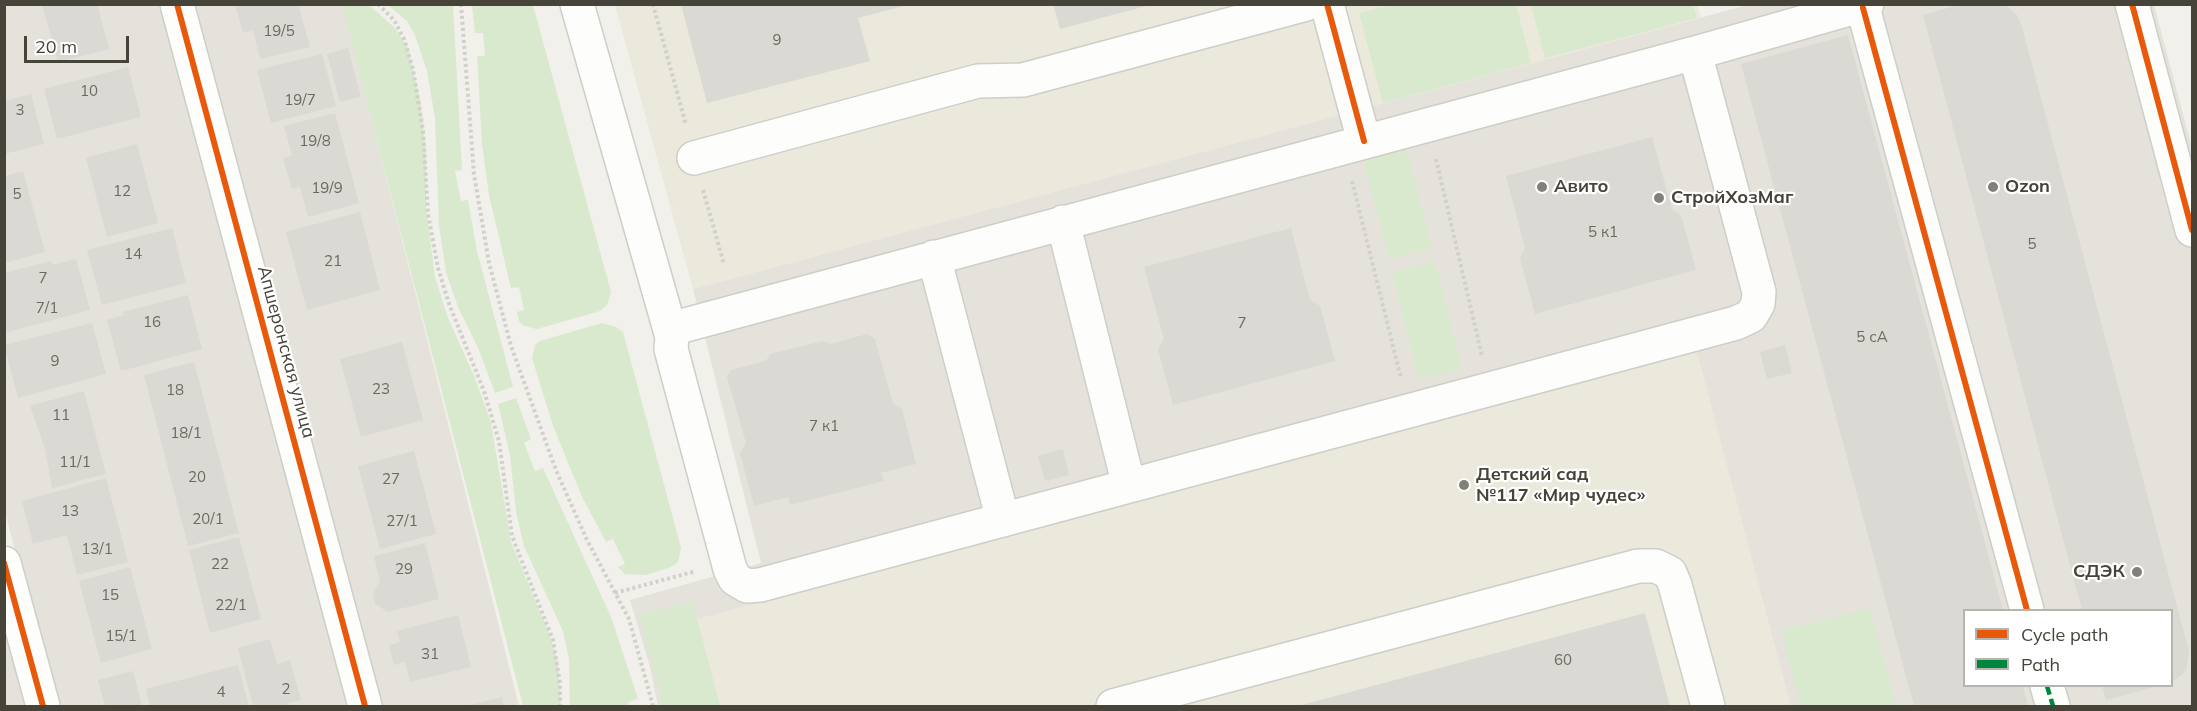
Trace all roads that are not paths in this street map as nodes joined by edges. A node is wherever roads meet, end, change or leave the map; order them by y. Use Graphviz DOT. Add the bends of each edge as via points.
graph roads {
  1 [pos="177,4"];
  2 [pos="577,4"];
  3 [pos="1306,4"];
  4 [pos="1327,4"];
  5 [pos="2132,4"];
  6 [pos="1864,6"];
  7 [pos="1695,53"];
  8 [pos="1354,144"];
  9 [pos="694,158"];
  10 [pos="1063,222"];
  11 [pos="2193,230"];
  12 [pos="934,256"];
  13 [pos="672,337"];
  14 [pos="1129,486"];
  15 [pos="1003,520"];
  16 [pos="4,563"];
  17 [pos="2027,609"];
  18 [pos="2047,687"];
  19 [pos="43,706"];
  20 [pos="365,706"];
  21 [pos="1113,706"];
  22 [pos="1708,706"];
  23 [pos="2053,706"];
  1 -- 20 [label="street, Апшеронская улица"];
  2 -- 13 [label="street"];
  3 -- 9 [label="street" via="1023,80 978,81"];
  4 -- 8 [label="street"];
  5 -- 11 [label="street"];
  6 -- 7 [label="street"];
  6 -- 17 [label="street"];
  7 -- 8 [label="street"];
  7 -- 14 [label="street" via="1759,292 1751,316"];
  8 -- 10 [label="street"];
  10 -- 12 [label="street"];
  10 -- 14 [label="street"];
  12 -- 13 [label="street" via="690,322 678,327"];
  12 -- 15 [label="street"];
  13 -- 15 [label="street" via="671,349 728,562 735,579 747,586"];
  14 -- 15 [label="street"];
  16 -- 19 [label="street"];
  18 -- 23 [label="street"];
  21 -- 22 [label="street" via="1638,566 1656,566 1670,573 1676,585"];
}
